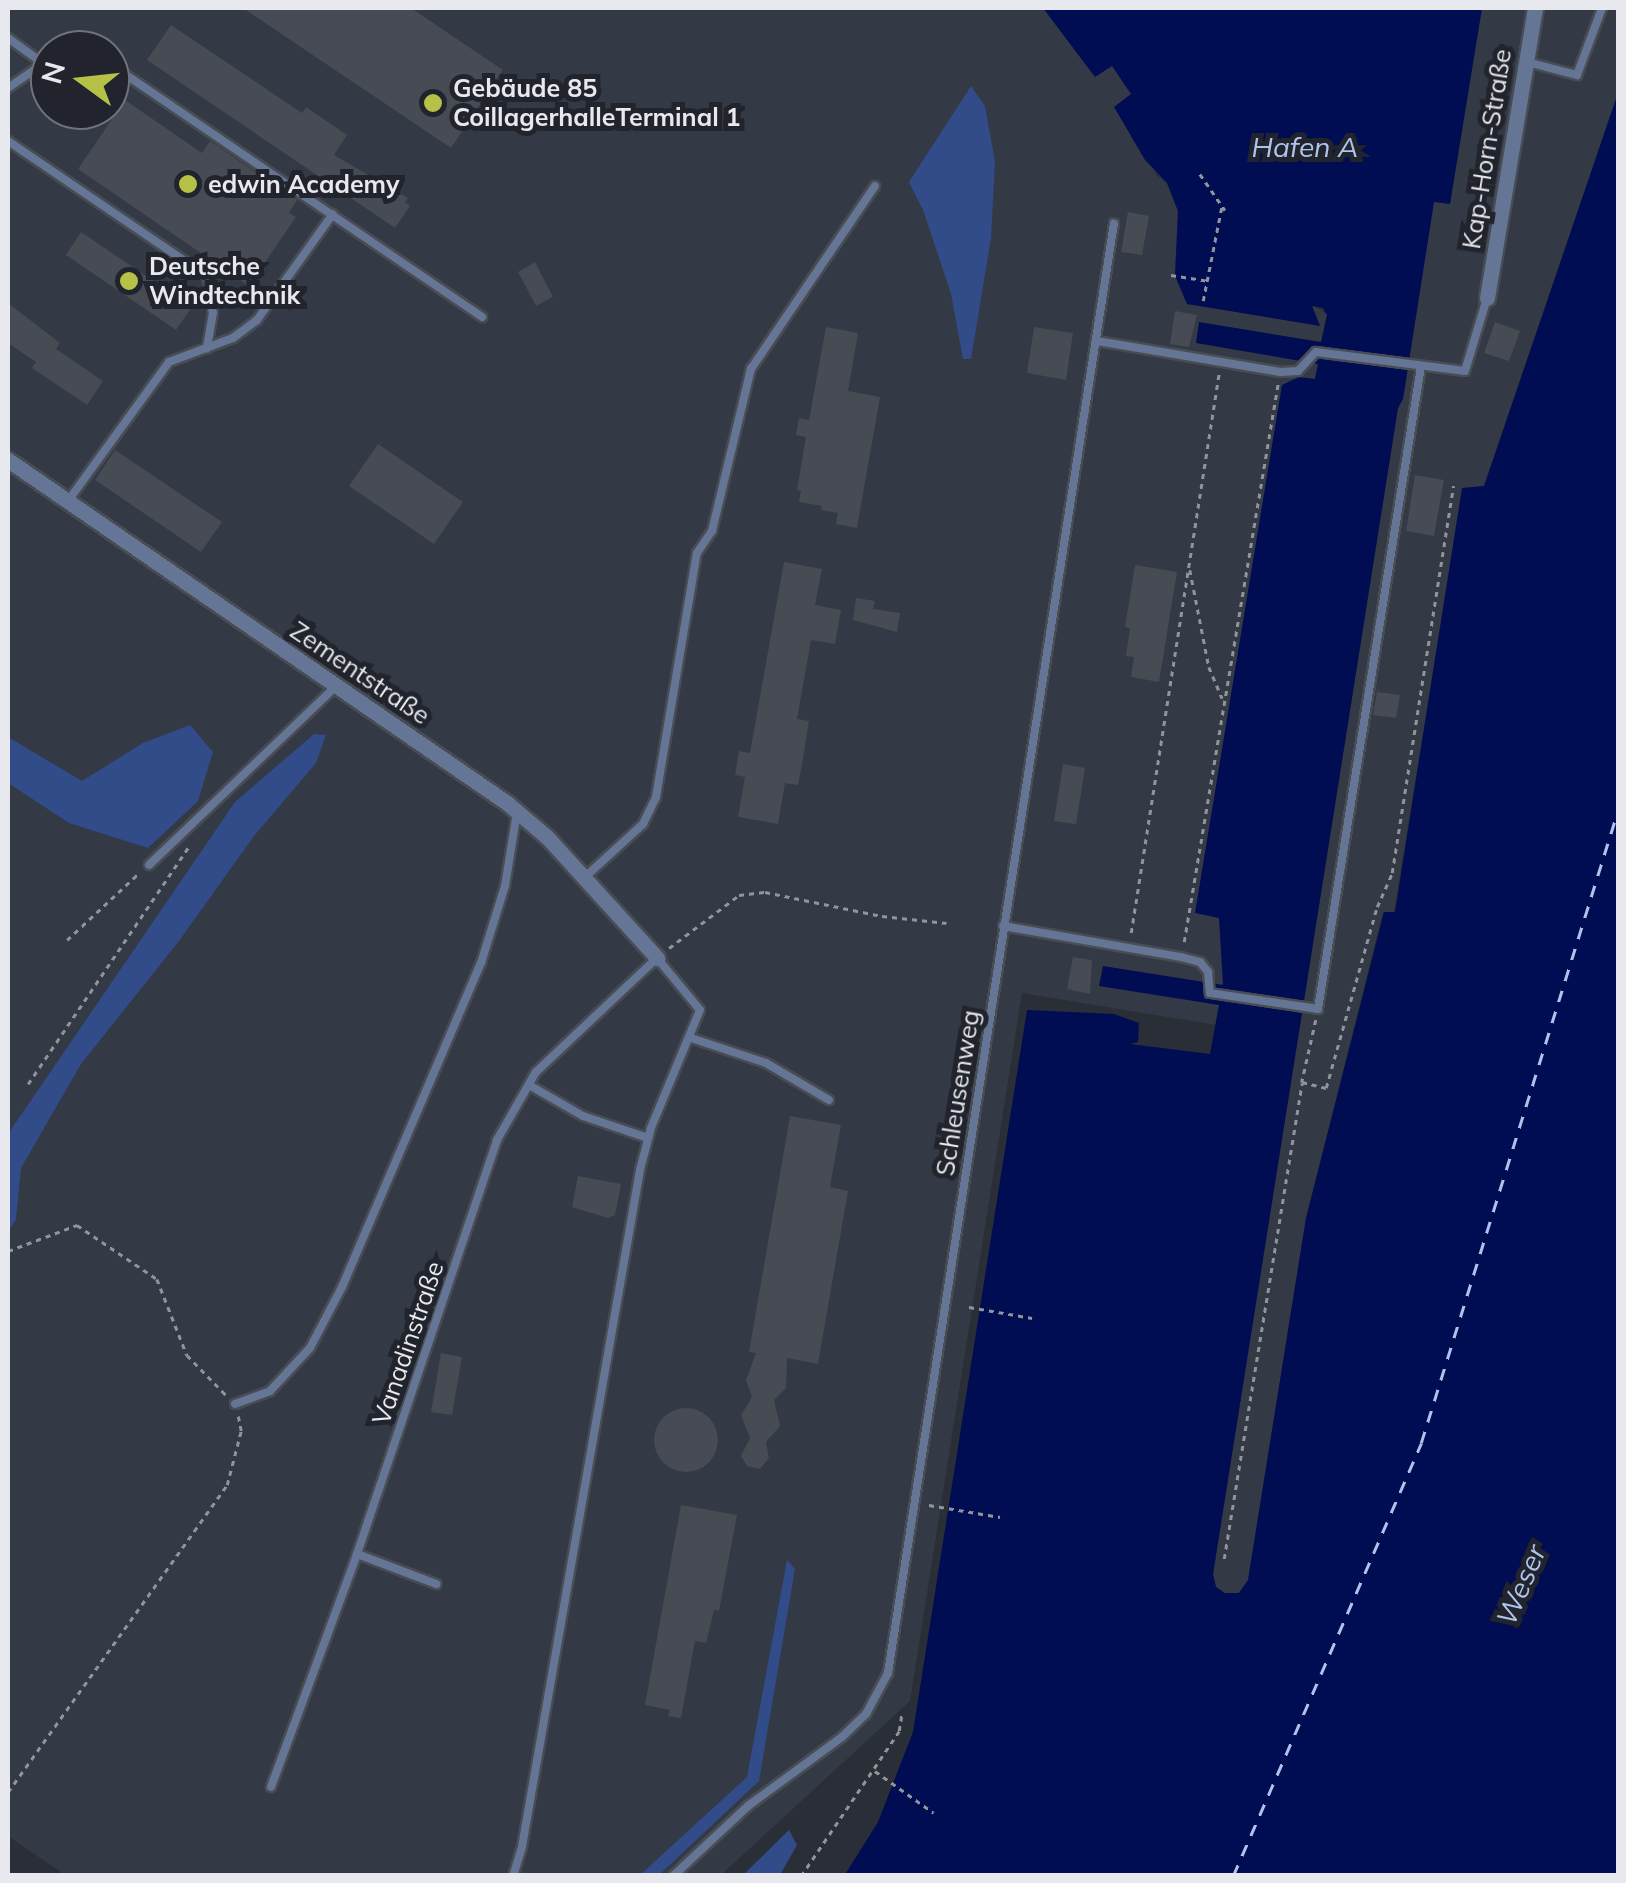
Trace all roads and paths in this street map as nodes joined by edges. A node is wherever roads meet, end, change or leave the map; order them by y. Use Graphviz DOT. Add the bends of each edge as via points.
graph roads {
  1 [pos="1535,8"];
  2 [pos="1602,8"];
  3 [pos="8,38"];
  4 [pos="30,51"];
  5 [pos="1527,62"];
  6 [pos="30,72"];
  7 [pos="130,77"];
  8 [pos="8,88"];
  9 [pos="8,141"];
  10 [pos="1200,174"];
  11 [pos="874,186"];
  12 [pos="333,214"];
  13 [pos="1114,224"];
  14 [pos="1170,274"];
  15 [pos="1208,281"];
  16 [pos="1488,298"];
  17 [pos="1203,301"];
  18 [pos="482,317"];
  19 [pos="1097,340"];
  20 [pos="207,348"];
  21 [pos="1221,362"];
  22 [pos="1421,367"];
  23 [pos="1280,372"];
  24 [pos="8,460"];
  25 [pos="1453,486"];
  26 [pos="68,501"];
  27 [pos="1190,569"];
  28 [pos="336,687"];
  29 [pos="1224,700"];
  30 [pos="517,812"];
  31 [pos="190,844"];
  32 [pos="149,865"];
  33 [pos="584,878"];
  34 [pos="946,923"];
  35 [pos="1003,926"];
  36 [pos="67,940"];
  37 [pos="1129,947"];
  38 [pos="1181,957"];
  39 [pos="657,958"];
  40 [pos="1318,1009"];
  41 [pos="691,1038"];
  42 [pos="1302,1082"];
  43 [pos="28,1084"];
  44 [pos="529,1085"];
  45 [pos="828,1100"];
  46 [pos="648,1138"];
  47 [pos="8,1250"];
  48 [pos="970,1307"];
  49 [pos="1032,1318"];
  50 [pos="235,1404"];
  51 [pos="929,1505"];
  52 [pos="1000,1517"];
  53 [pos="357,1554"];
  54 [pos="1224,1559"];
  55 [pos="436,1584"];
  56 [pos="902,1712"];
  57 [pos="874,1770"];
  58 [pos="270,1787"];
  59 [pos="8,1792"];
  60 [pos="934,1814"];
  61 [pos="513,1876"];
  62 [pos="673,1876"];
  63 [pos="802,1876"];
  1 -- 5 [label="street, Kap-Horn-Straße"];
  2 -- 5 [label="lane" via="1577,75"];
  3 -- 4 [label="lane"];
  5 -- 16 [label="street, Kap-Horn-Straße"];
  6 -- 8 [label="lane"];
  7 -- 12 [label="lane"];
  9 -- 20 [label="lane" via="207,276"];
  10 -- 15 [label="path" via="1223,208"];
  11 -- 33 [label="lane" via="751,368 712,531 697,554 656,797 643,824"];
  12 -- 18 [label="lane"];
  12 -- 20 [label="lane" via="257,320"];
  13 -- 19 [label="lane, Schleusenweg"];
  14 -- 15 [label="path"];
  15 -- 17 [label="path"];
  16 -- 22 [label="lane" via="1466,371"];
  19 -- 21 [label="lane"];
  19 -- 35 [label="lane, Schleusenweg"];
  20 -- 26 [label="lane" via="169,362"];
  21 -- 23 [label="lane"];
  21 -- 27 [label="path"];
  22 -- 23 [label="lane" via="1316,352 1298,371"];
  22 -- 40 [label="lane"];
  23 -- 29 [label="path"];
  24 -- 26 [label="street, Zementstraße"];
  25 -- 42 [label="path" via="1392,874 1326,1088"];
  26 -- 28 [label="street, Zementstraße"];
  27 -- 29 [label="path" via="1209,667"];
  27 -- 37 [label="path"];
  28 -- 30 [label="street, Zementstraße"];
  28 -- 32 [label="lane"];
  29 -- 38 [label="path"];
  30 -- 33 [label="street, Zementstraße"];
  30 -- 50 [label="lane" via="505,886 481,963 342,1286 310,1348 270,1391"];
  31 -- 43 [label="path"];
  32 -- 36 [label="path"];
  33 -- 39 [label="street, Zementstraße"];
  34 -- 39 [label="path" via="765,892 739,895"];
  35 -- 37 [label="lane"];
  35 -- 62 [label="lane, Schleusenweg" via="888,1673 866,1714 842,1737 748,1806"];
  37 -- 38 [label="lane"];
  38 -- 40 [label="lane" via="1200,962 1210,993"];
  39 -- 41 [label="lane" via="700,1010"];
  39 -- 44 [label="lane, Vanadinstraße"];
  40 -- 42 [label="path"];
  41 -- 45 [label="lane" via="766,1063"];
  41 -- 46 [label="lane"];
  42 -- 54 [label="path"];
  44 -- 46 [label="lane" via="583,1116"];
  44 -- 53 [label="lane, Vanadinstraße" via="497,1140"];
  46 -- 61 [label="lane"];
  47 -- 50 [label="path" via="77,1226 157,1279 187,1356"];
  48 -- 49 [label="path"];
  50 -- 59 [label="path" via="241,1431 226,1485"];
  51 -- 52 [label="path"];
  53 -- 55 [label="lane"];
  53 -- 58 [label="lane, Vanadinstraße"];
  56 -- 63 [label="path" via="899,1731"];
  57 -- 60 [label="path"];
}
